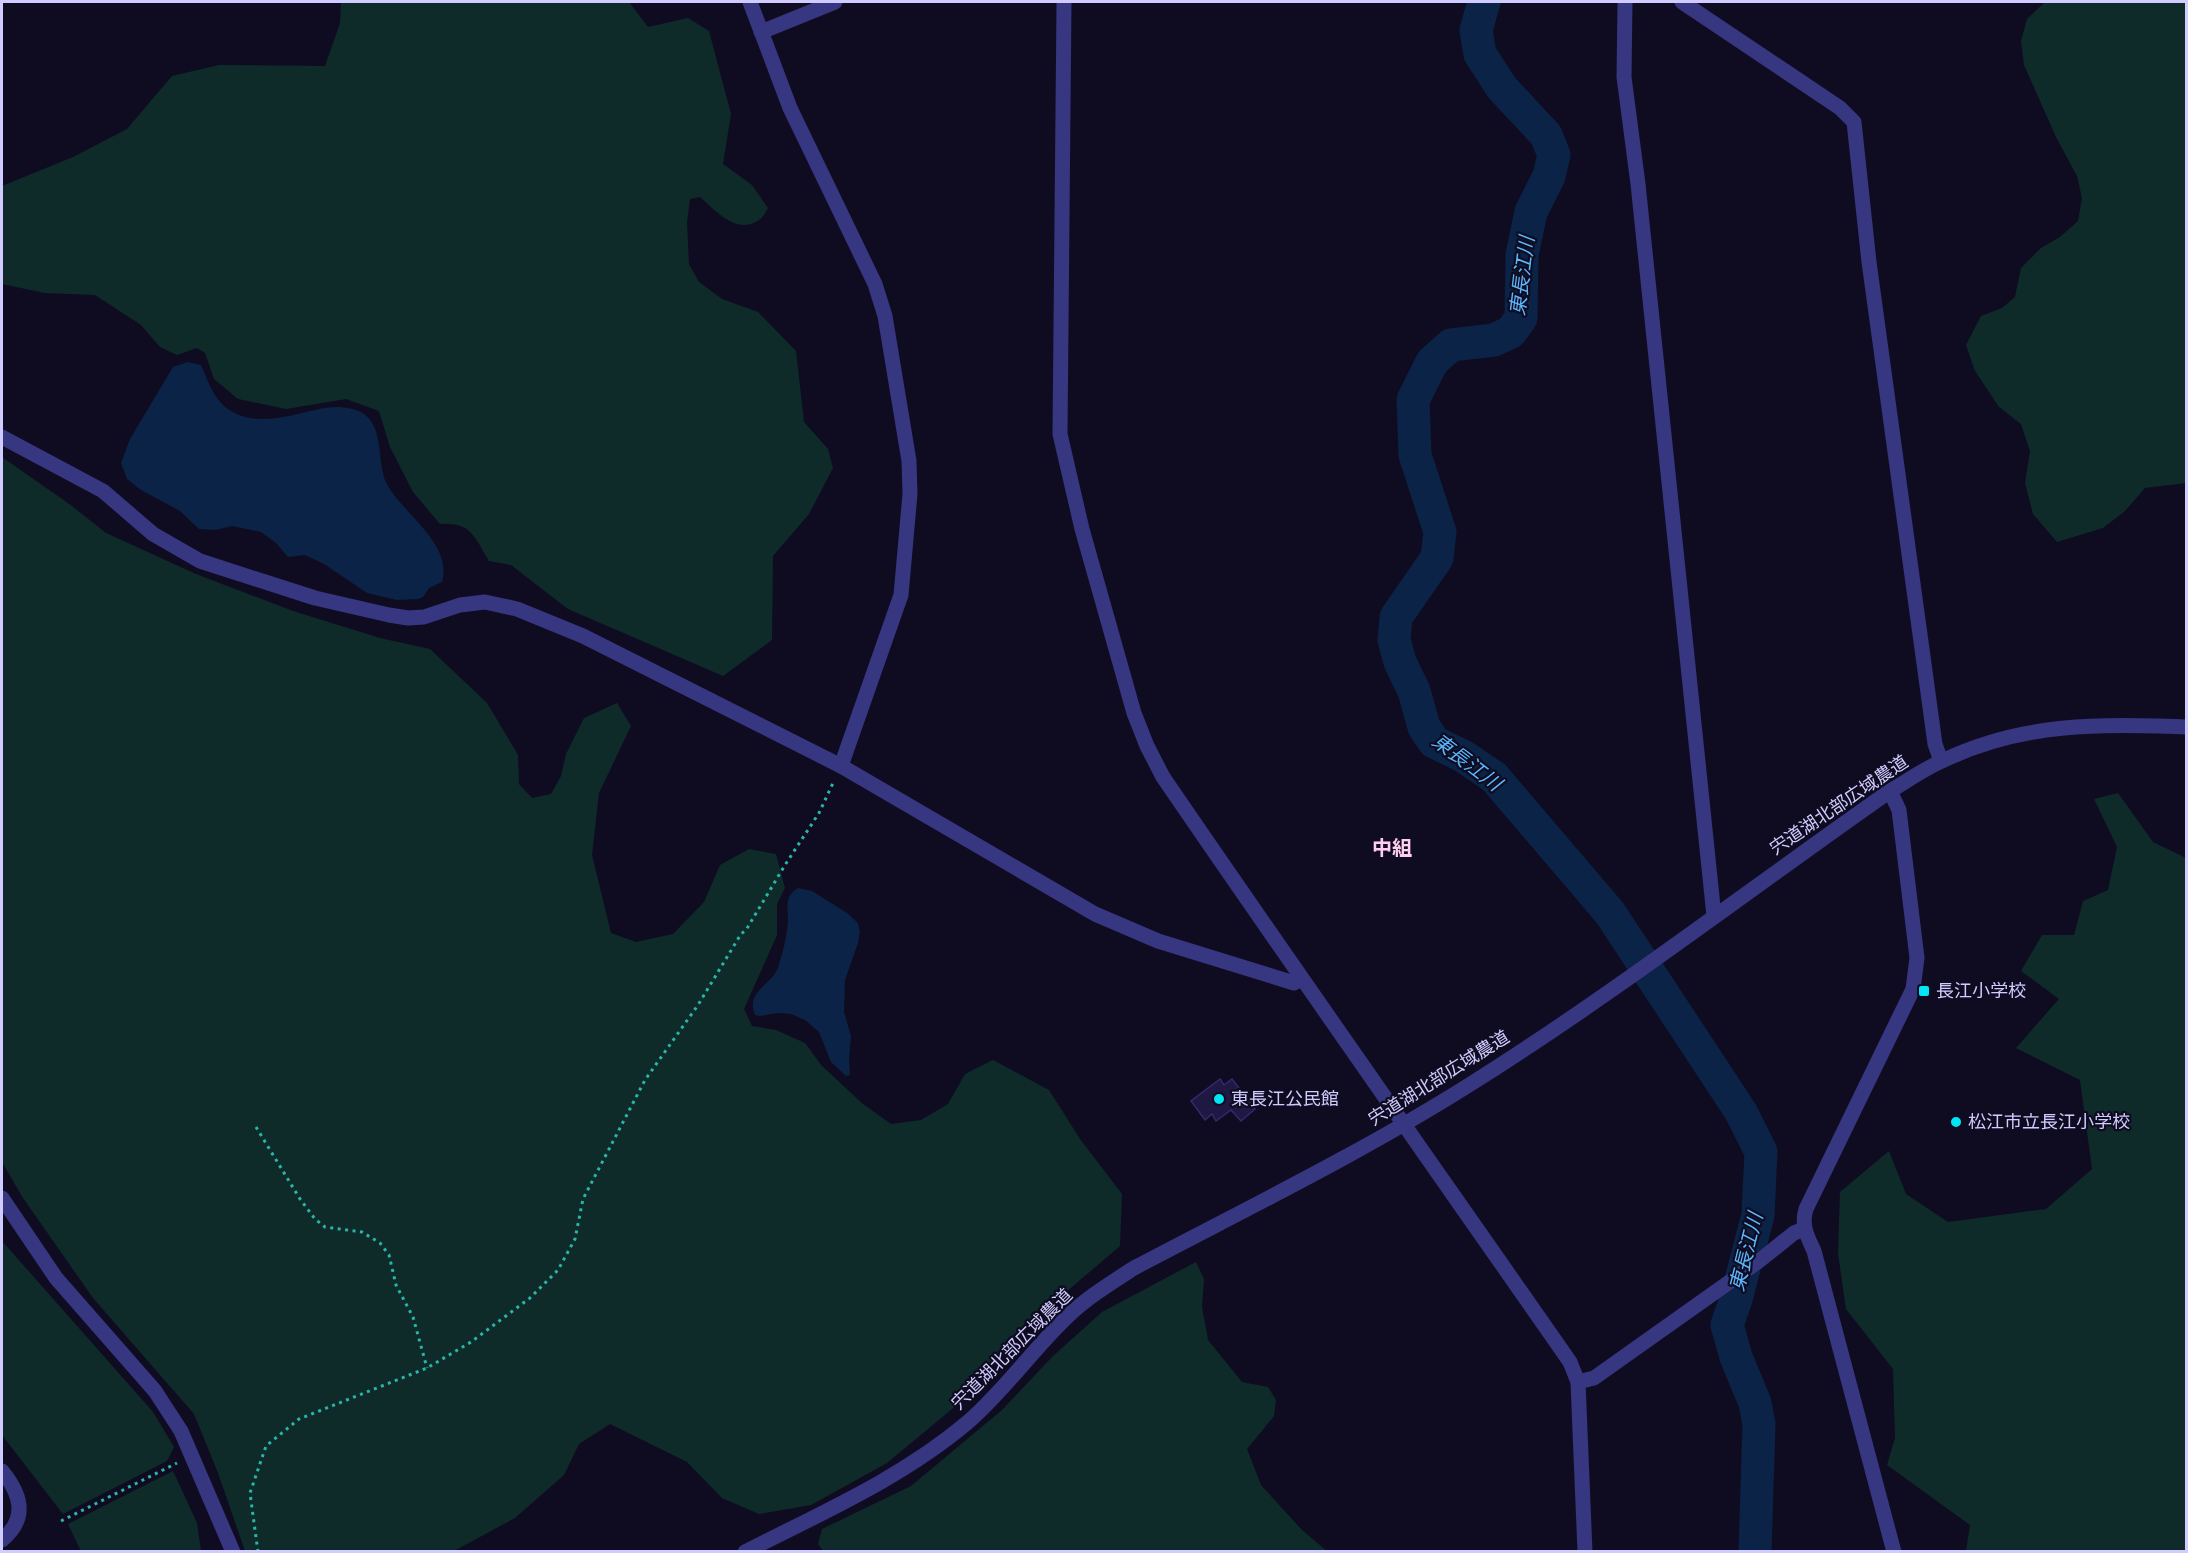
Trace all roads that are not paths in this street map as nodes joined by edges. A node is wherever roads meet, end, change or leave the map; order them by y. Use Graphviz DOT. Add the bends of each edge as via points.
graph roads {
  1 [pos="750,2"];
  2 [pos="835,2"];
  3 [pos="1064,2"];
  4 [pos="1625,2"];
  5 [pos="1682,2"];
  6 [pos="761,32"];
  7 [pos="2,437"];
  8 [pos="2187,727"];
  9 [pos="1941,761"];
  10 [pos="841,766"];
  11 [pos="1890,791"];
  12 [pos="1714,916"];
  13 [pos="1301,979"];
  14 [pos="1405,1124"];
  15 [pos="2,1198"];
  16 [pos="1804,1229"];
  17 [pos="1578,1382"];
  18 [pos="2,1472"];
  19 [pos="2,1540"];
  20 [pos="233,1551"];
  21 [pos="745,1551"];
  22 [pos="1585,1551"];
  23 [pos="1894,1551"];
  1 -- 6 [label="street"];
  2 -- 6 [label="street"];
  3 -- 13 [label="street" via="1060,435 1067,471 1134,713 1147,746 1163,777"];
  4 -- 12 [label="street" via="1624,76"];
  5 -- 9 [label="street" via="1840,108 1854,123 1869,262 1935,744"];
  6 -- 10 [label="street" via="790,108 875,284 885,316 909,460 910,494 901,595"];
  7 -- 10 [label="street" via="103,492 153,534 201,561 315,598 408,618 485,602 517,609 583,636"];
  8 -- 9 [label="street, 宍道湖北部広域農道" via="2055,727 1992,741"];
  9 -- 11 [label="street, 宍道湖北部広域農道"];
  10 -- 13 [label="street" via="1095,914 1158,941 1294,983"];
  11 -- 12 [label="street, 宍道湖北部広域農道"];
  11 -- 16 [label="street" via="1899,810 1917,958 1913,989 1806,1209"];
  12 -- 14 [label="street, 宍道湖北部広域農道" via="1470,1085"];
  13 -- 14 [label="street"];
  14 -- 17 [label="street" via="1569,1362"];
  14 -- 21 [label="street, 宍道湖北部広域農道" via="1100,1289 1068,1316 970,1420 937,1447 899,1472"];
  15 -- 20 [label="street" via="56,1278 154,1391 181,1431"];
  16 -- 17 [label="street" via="1594,1378"];
  16 -- 23 [label="street" via="1814,1251"];
  17 -- 22 [label="street"];
  18 -- 19 [label="street" via="17,1492 19,1509 14,1526"];
}
